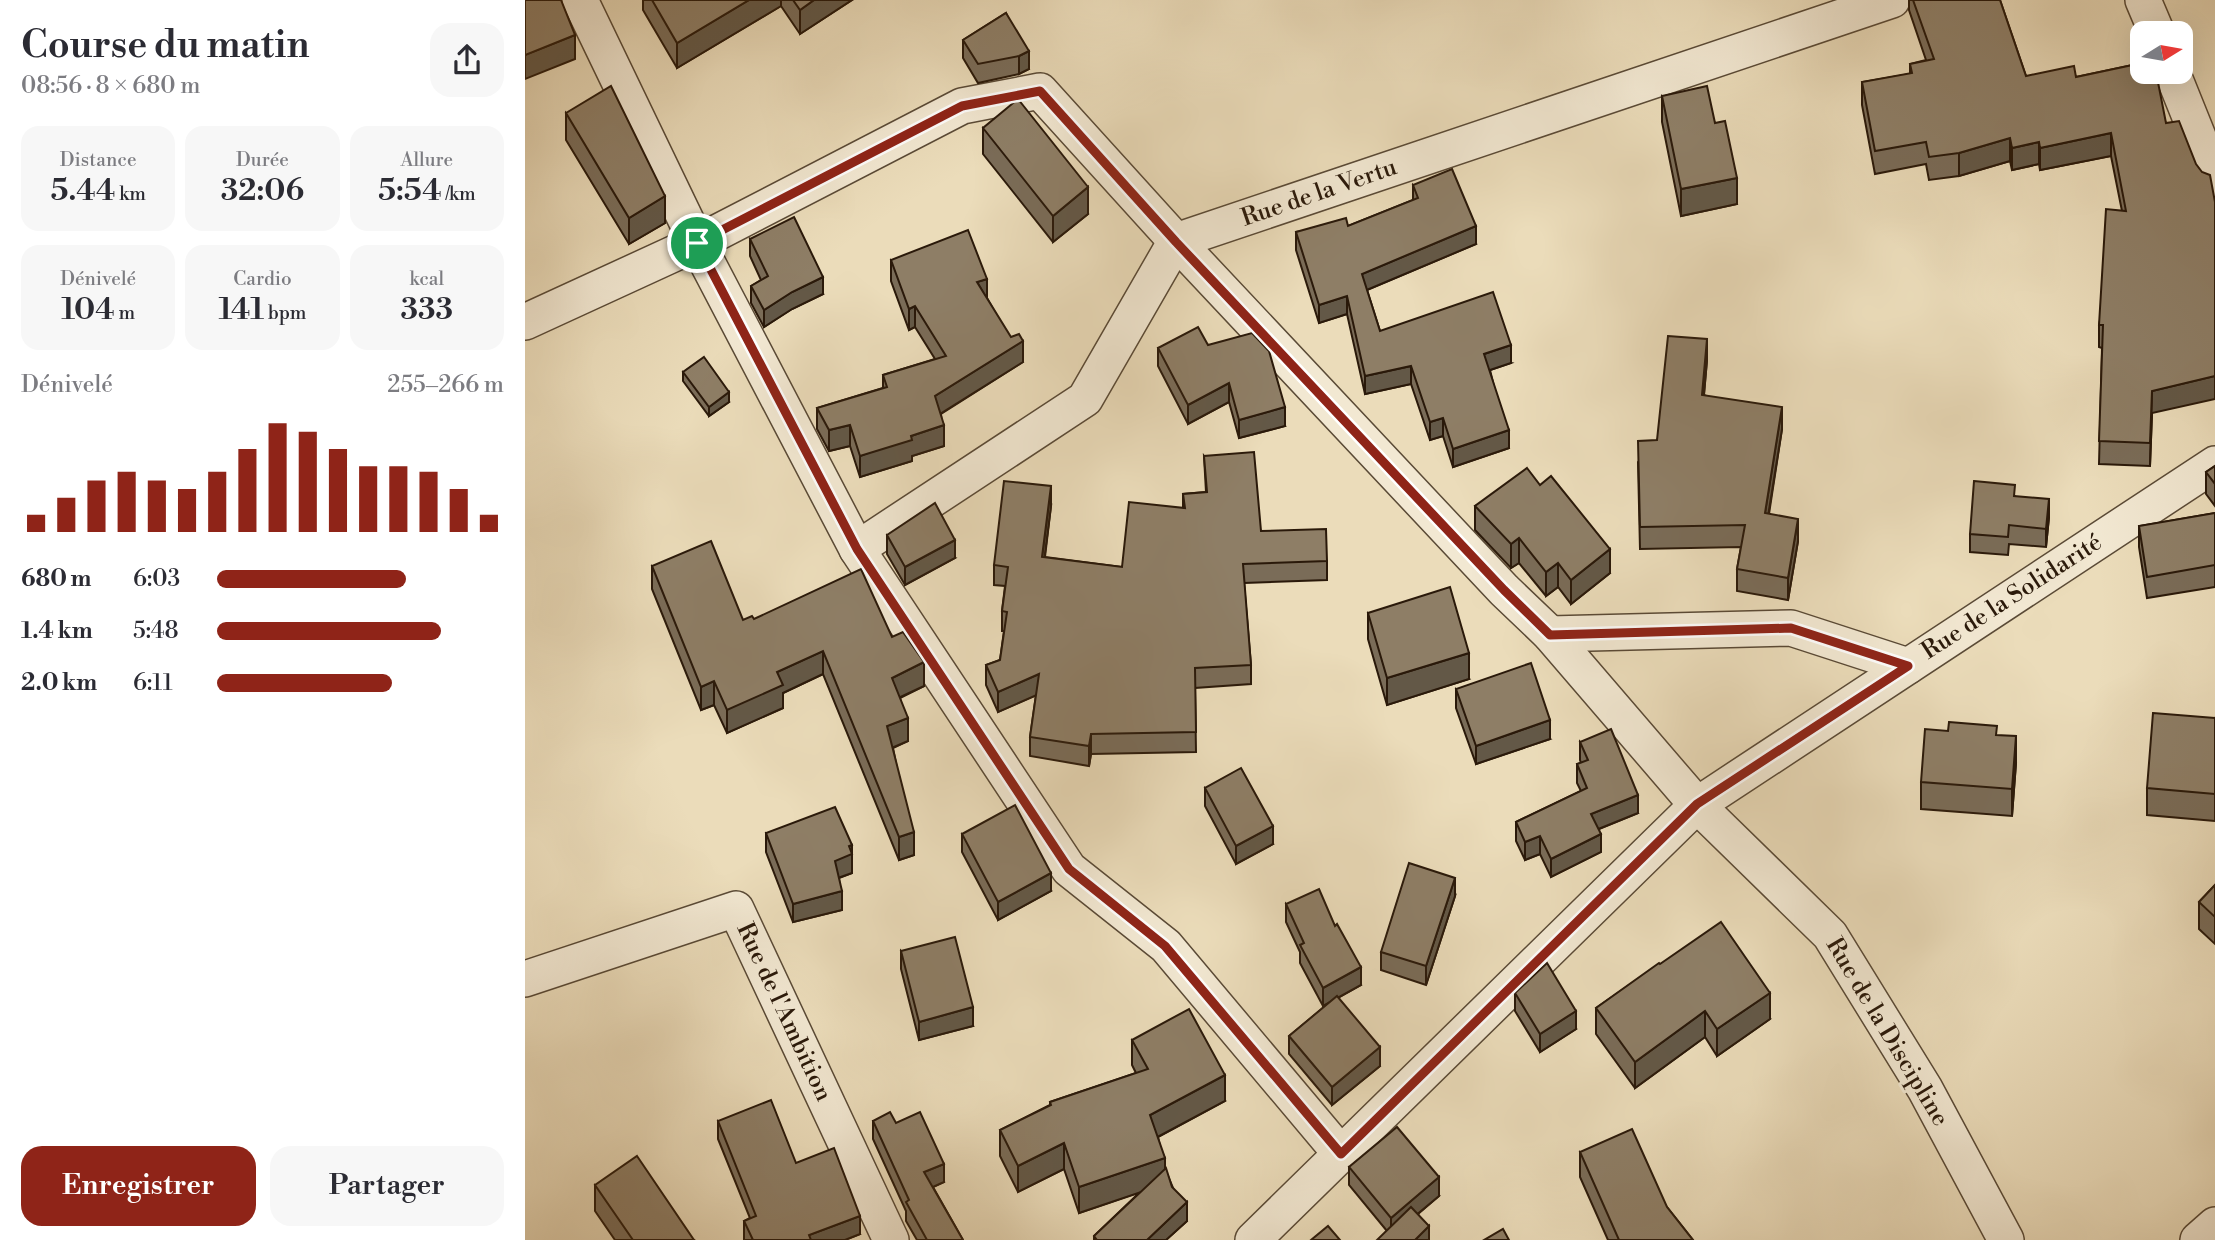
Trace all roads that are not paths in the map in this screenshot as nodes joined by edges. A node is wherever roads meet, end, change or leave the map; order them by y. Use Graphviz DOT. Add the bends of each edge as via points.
graph roads {
  1 [pos="580,0"];
  2 [pos="1892,0"];
  3 [pos="2143,0"];
  4 [pos="2152,21"];
  5 [pos="2177,84"];
  6 [pos="2215,179"];
  7 [pos="1176,242"];
  8 [pos="697,243"];
  9 [pos="525,322"];
  10 [pos="2215,464"];
  11 [pos="857,549"];
  12 [pos="1550,635"];
  13 [pos="1908,666"];
  14 [pos="1697,804"];
  15 [pos="525,979"];
  16 [pos="1341,1154"];
  17 [pos="2215,1225"];
  18 [pos="891,1240"];
  19 [pos="1253,1240"];
  20 [pos="2006,1240"];
  21 [pos="2198,1240"];
  1 -- 8 [label="street"];
  2 -- 7 [label="street, Rue de la Vertu"];
  3 -- 4 [label="street"];
  5 -- 6 [label="street"];
  7 -- 8 [label="street, Rue de la Discipline" via="1040,91 962,106"];
  7 -- 11 [label="street" via="1084,399"];
  7 -- 12 [label="street, Rue de la Discipline"];
  8 -- 9 [label="street, Rue de la Discipline"];
  8 -- 11 [label="street"];
  10 -- 13 [label="street, Rue de la Solidarité"];
  11 -- 16 [label="street" via="1069,869 1165,946"];
  12 -- 13 [label="street" via="1791,628"];
  12 -- 14 [label="street, Rue de la Discipline"];
  13 -- 14 [label="street, Rue de la Solidarité"];
  14 -- 16 [label="street, Rue de la Solidarité"];
  14 -- 20 [label="street, Rue de la Discipline" via="1831,935 1925,1089"];
  15 -- 18 [label="street, Rue de l'Ambition" via="736,909"];
  16 -- 19 [label="street, Rue de la Solidarité"];
  17 -- 21 [label="street"];
}
